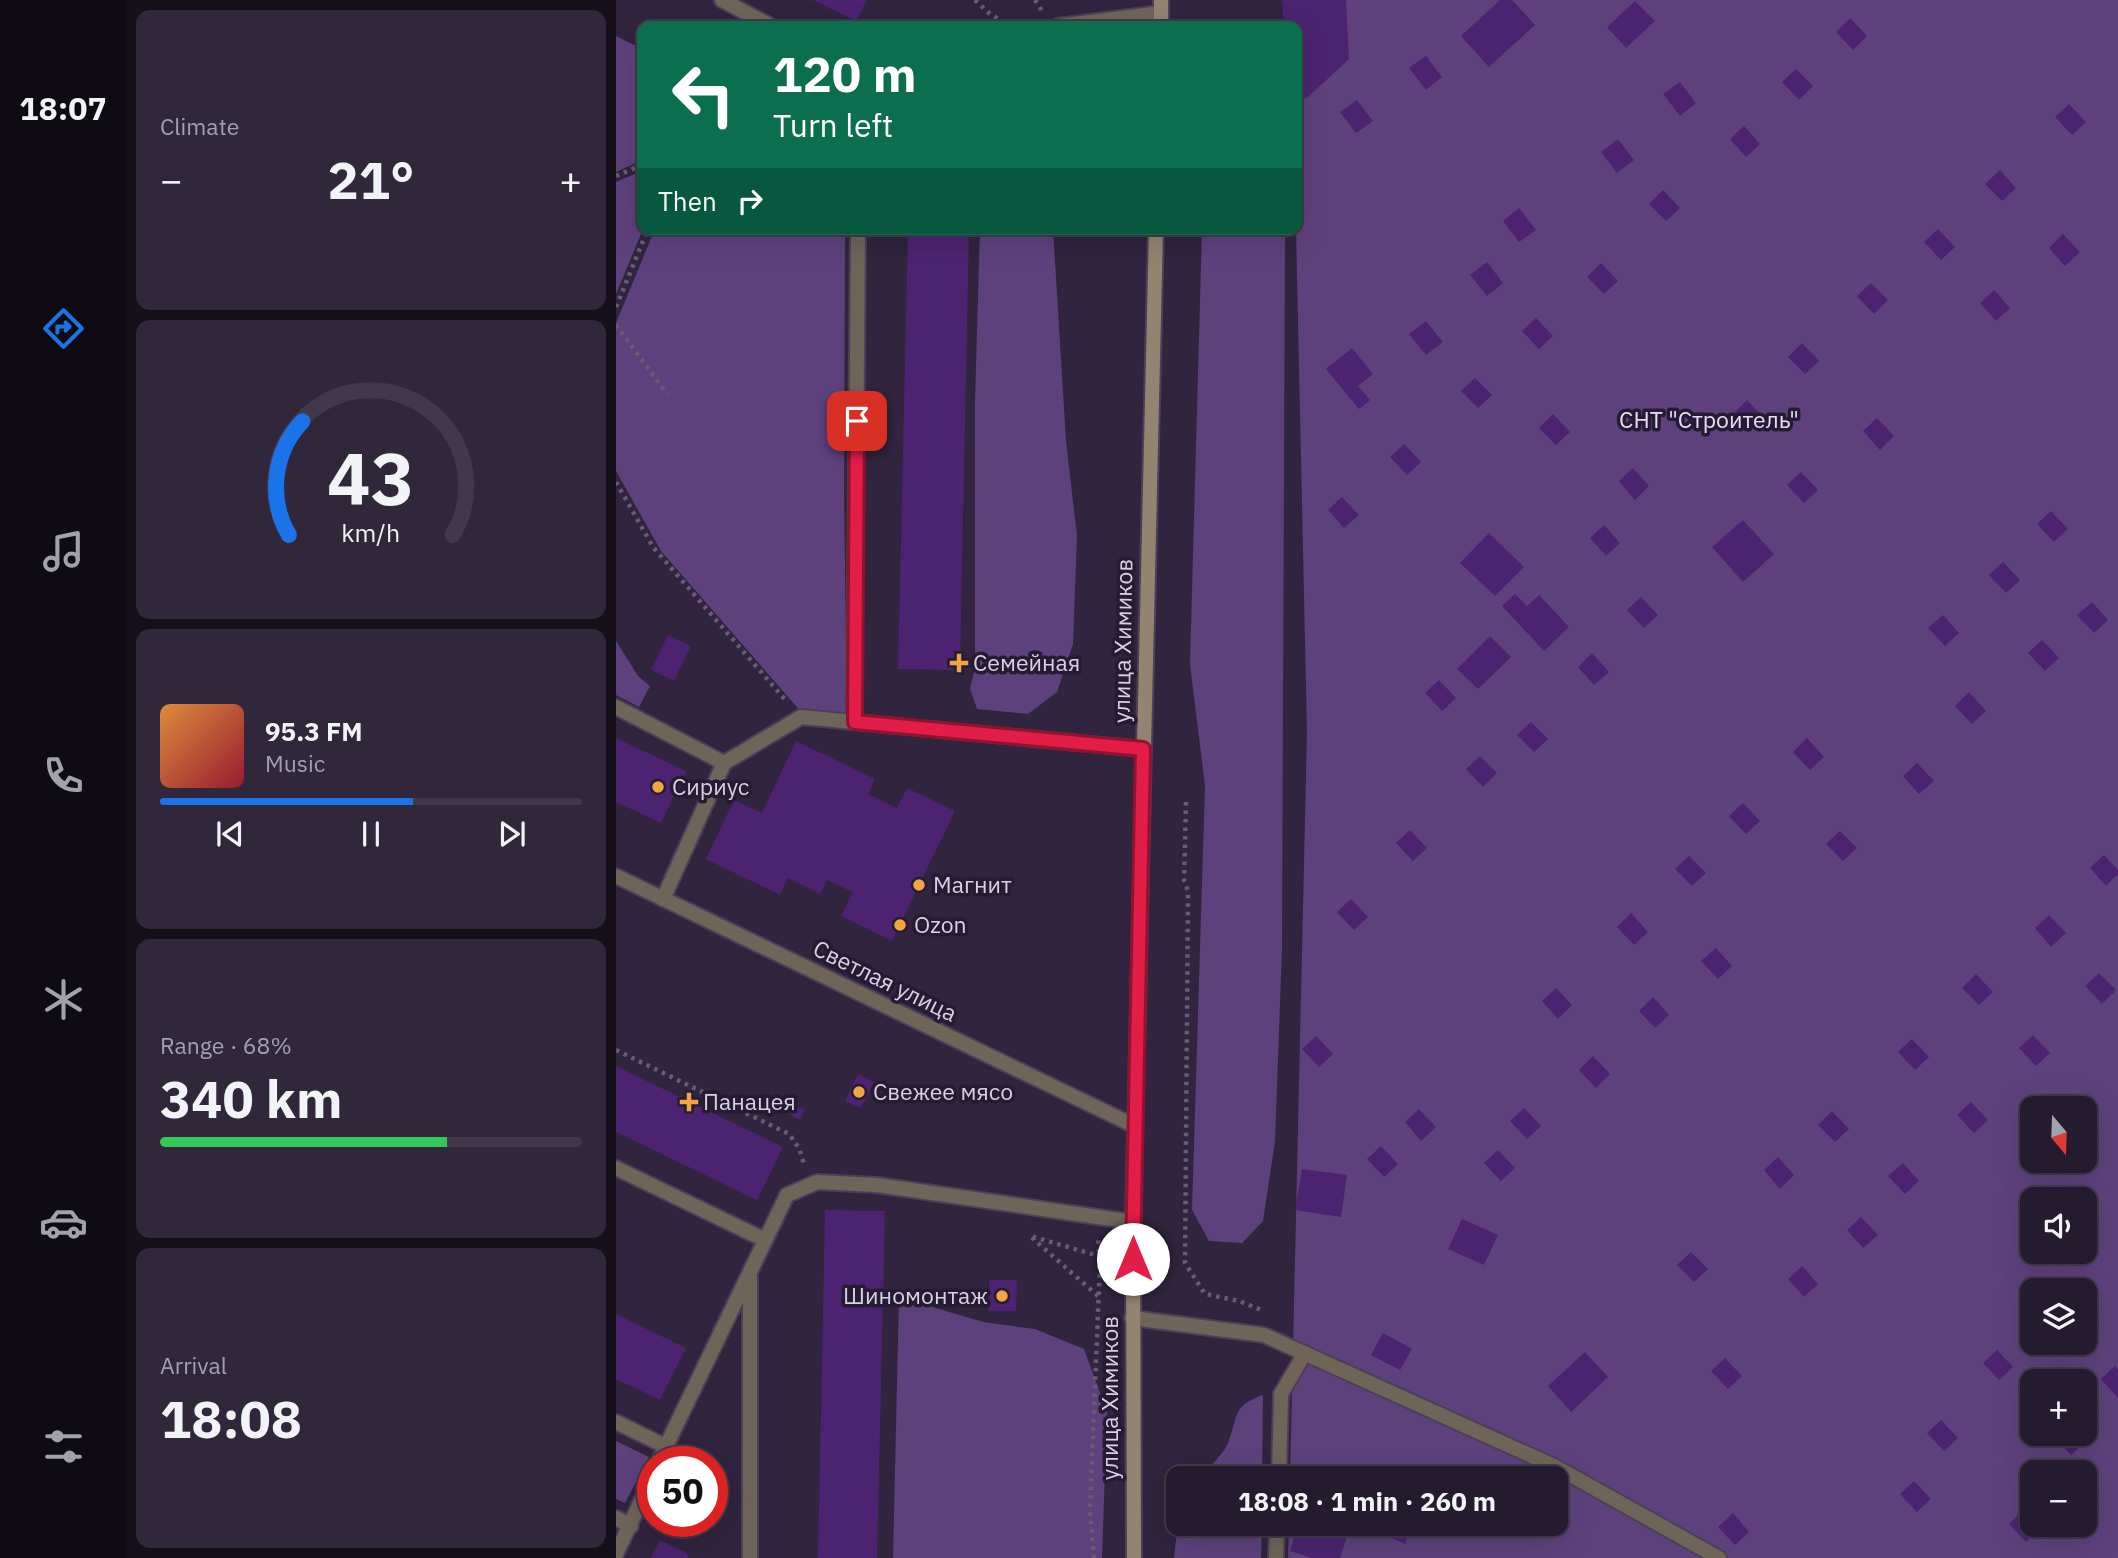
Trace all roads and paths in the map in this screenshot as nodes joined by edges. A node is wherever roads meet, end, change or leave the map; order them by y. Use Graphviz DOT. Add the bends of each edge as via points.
graph roads {
  1 [pos="722,0"];
  2 [pos="975,0"];
  3 [pos="1161,13"];
  4 [pos="762,21"];
  5 [pos="1003,21"];
  6 [pos="1098,21"];
  7 [pos="637,167"];
  8 [pos="616,176"];
  9 [pos="646,235"];
  10 [pos="858,235"];
  11 [pos="1156,235"];
  12 [pos="616,307"];
  13 [pos="616,326"];
  14 [pos="667,394"];
  15 [pos="616,482"];
  16 [pos="616,707"];
  17 [pos="801,717"];
  18 [pos="855,722"];
  19 [pos="1143,749"];
  20 [pos="724,763"];
  21 [pos="1186,802"];
  22 [pos="616,876"];
  23 [pos="663,899"];
  24 [pos="616,1050"];
  25 [pos="1135,1126"];
  26 [pos="616,1168"];
  27 [pos="811,1185"];
  28 [pos="1096,1216"];
  29 [pos="1133,1222"];
  30 [pos="765,1240"];
  31 [pos="1099,1256"];
  32 [pos="750,1271"];
  33 [pos="1098,1297"];
  34 [pos="1273,1315"];
  35 [pos="1132,1318"];
  36 [pos="1305,1353"];
  37 [pos="616,1422"];
  38 [pos="666,1446"];
  39 [pos="1279,1466"];
  40 [pos="637,1512"];
  41 [pos="616,1518"];
  42 [pos="631,1526"];
  43 [pos="1277,1536"];
  44 [pos="616,1554"];
  45 [pos="750,1558"];
  46 [pos="1094,1558"];
  47 [pos="1134,1558"];
  48 [pos="1276,1558"];
  49 [pos="1719,1558"];
  1 -- 4 [label="street"];
  2 -- 5 [label="path"];
  3 -- 6 [label="street"];
  7 -- 8 [label="path"];
  9 -- 12 [label="path"];
  10 -- 18 [label="street"];
  11 -- 19 [label="main road, улица Химиков"];
  13 -- 14 [label="path"];
  15 -- 17 [label="path" via="653,547"];
  16 -- 20 [label="street"];
  17 -- 18 [label="street"];
  17 -- 20 [label="street"];
  18 -- 19 [label="street"];
  19 -- 25 [label="main road, улица Химиков"];
  20 -- 23 [label="street"];
  21 -- 34 [label="path" via="1185,1263 1205,1294"];
  22 -- 23 [label="street, Светлая улица"];
  23 -- 25 [label="street, Светлая улица"];
  24 -- 27 [label="path" via="789,1134 799,1148"];
  25 -- 29 [label="main road, улица Химиков"];
  26 -- 30 [label="street"];
  27 -- 28 [label="street" via="877,1185"];
  27 -- 30 [label="street" via="787,1195"];
  28 -- 29 [label="street"];
  28 -- 31 [label="path"];
  29 -- 35 [label="main road, улица Химиков"];
  30 -- 32 [label="street"];
  31 -- 33 [label="path"];
  31 -- 33 [label="path" via="1030,1236"];
  32 -- 38 [label="street"];
  32 -- 45 [label="street"];
  33 -- 46 [label="path" via="1090,1510"];
  35 -- 36 [label="street" via="1264,1335"];
  35 -- 47 [label="main road, улица Химиков"];
  36 -- 39 [label="street" via="1281,1394"];
  36 -- 49 [label="street" via="1556,1467"];
  37 -- 38 [label="street"];
  40 -- 42 [label="street"];
  41 -- 42 [label="street"];
  42 -- 44 [label="street"];
  43 -- 48 [label="street"];
}
